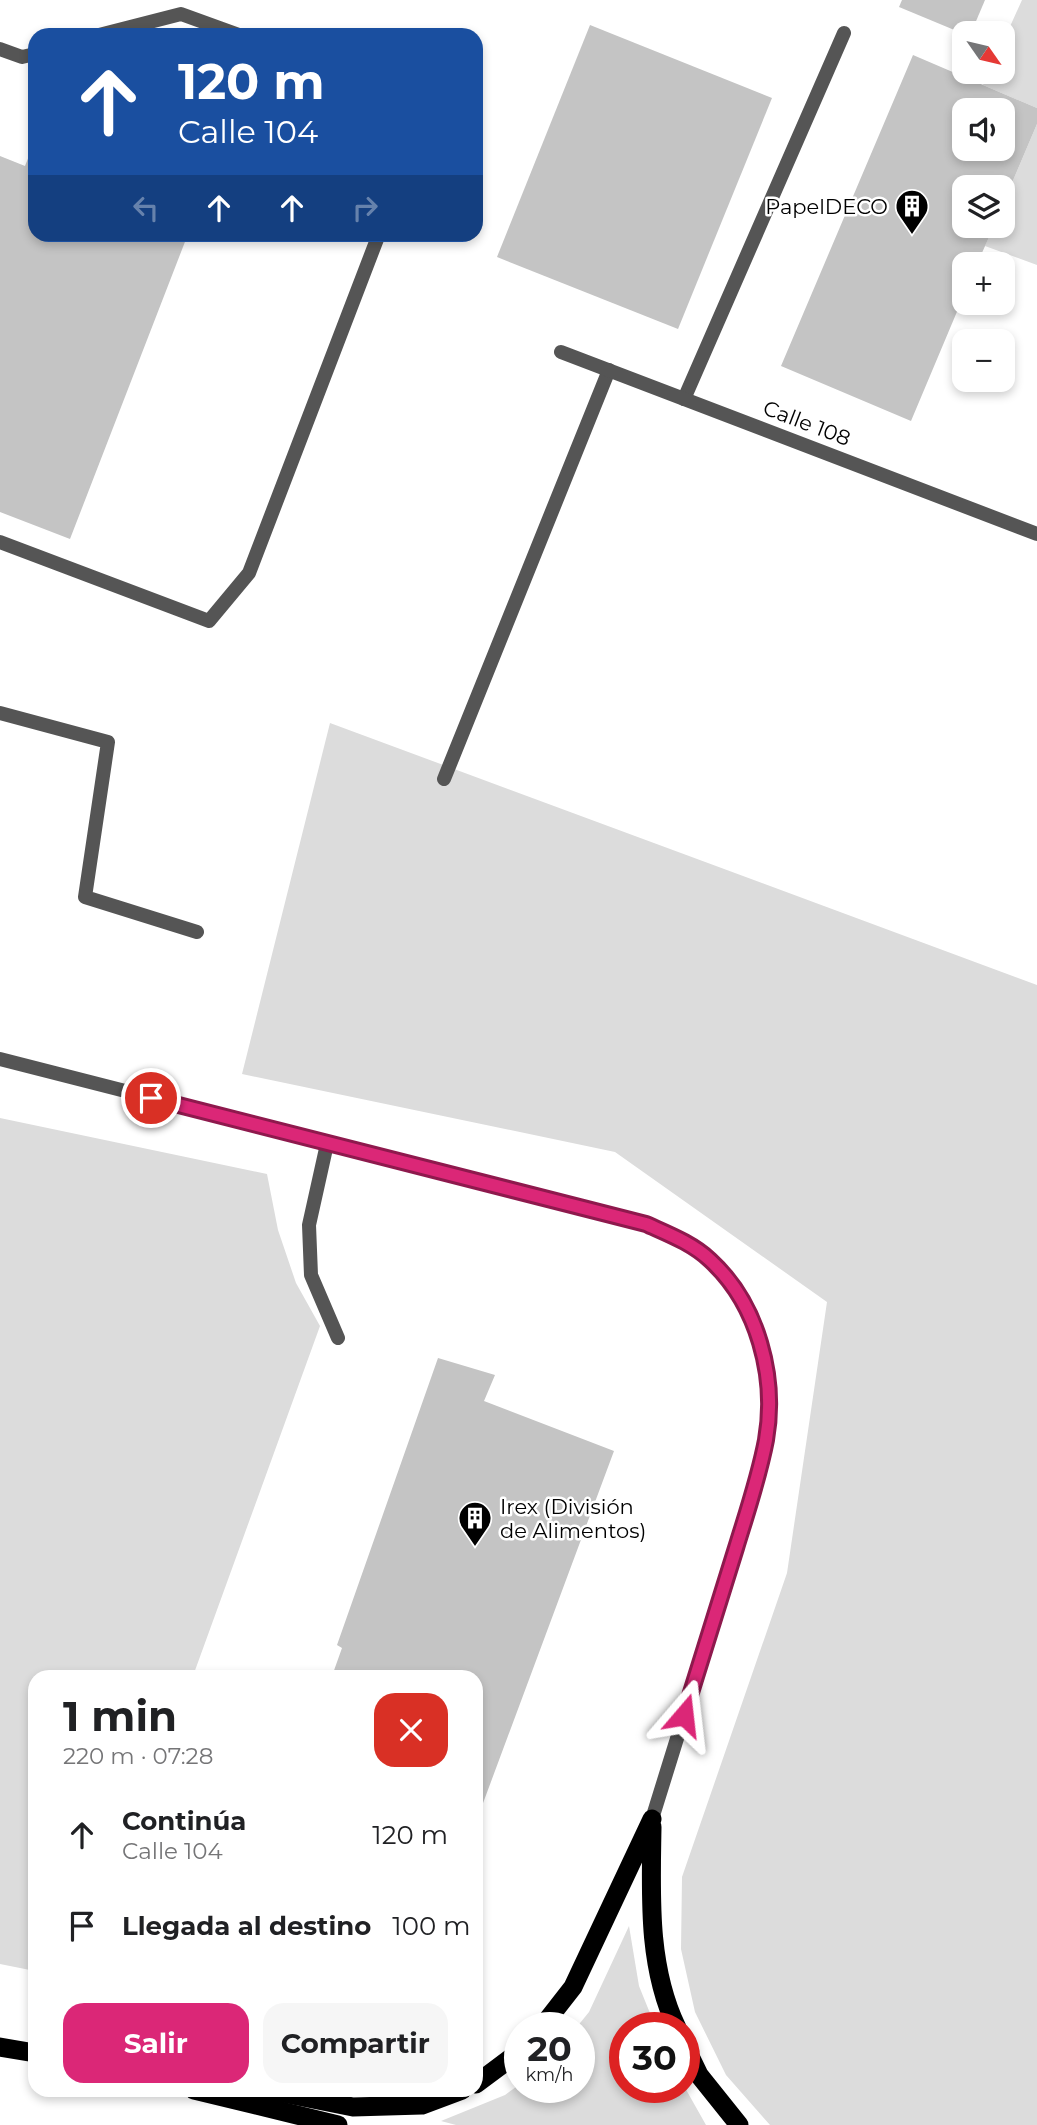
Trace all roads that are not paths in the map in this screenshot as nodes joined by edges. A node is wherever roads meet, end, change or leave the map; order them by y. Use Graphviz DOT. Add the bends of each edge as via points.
graph roads {
  1 [pos="126,28"];
  2 [pos="220,28"];
  3 [pos="844,33"];
  4 [pos="0,49"];
  5 [pos="28,56"];
  6 [pos="376,242"];
  7 [pos="561,352"];
  8 [pos="609,370"];
  9 [pos="684,399"];
  10 [pos="1037,534"];
  11 [pos="0,542"];
  12 [pos="0,713"];
  13 [pos="444,779"];
  14 [pos="197,932"];
  15 [pos="0,1059"];
  16 [pos="327,1144"];
  17 [pos="338,1338"];
  18 [pos="652,1819"];
  19 [pos="553,2012"];
  20 [pos="669,2012"];
  21 [pos="0,2046"];
  22 [pos="28,2052"];
  23 [pos="504,2063"];
  24 [pos="700,2077"];
  25 [pos="483,2079"];
  26 [pos="223,2097"];
  27 [pos="303,2097"];
  28 [pos="443,2097"];
  29 [pos="338,2125"];
  30 [pos="739,2125"];
  1 -- 2 [label="street" via="181,14"];
  3 -- 9 [label="street"];
  4 -- 5 [label="street"];
  6 -- 11 [label="street" via="249,573 209,621"];
  7 -- 8 [label="street, Calle 108"];
  8 -- 9 [label="street, Calle 108"];
  8 -- 13 [label="street"];
  9 -- 10 [label="street, Calle 108"];
  12 -- 14 [label="street" via="108,742 85,897"];
  15 -- 16 [label="street"];
  16 -- 17 [label="street" via="309,1225 311,1275"];
  16 -- 18 [label="street" via="657,1229 710,1259 749,1313 768,1377 766,1439"];
  18 -- 19 [label="highway" via="573,1987"];
  18 -- 20 [label="highway" via="651,1925"];
  21 -- 22 [label="highway"];
  23 -- 25 [label="highway"];
  24 -- 30 [label="highway"];
  26 -- 29 [label="highway"];
  27 -- 28 [label="highway" via="354,2107 422,2105"];
}
